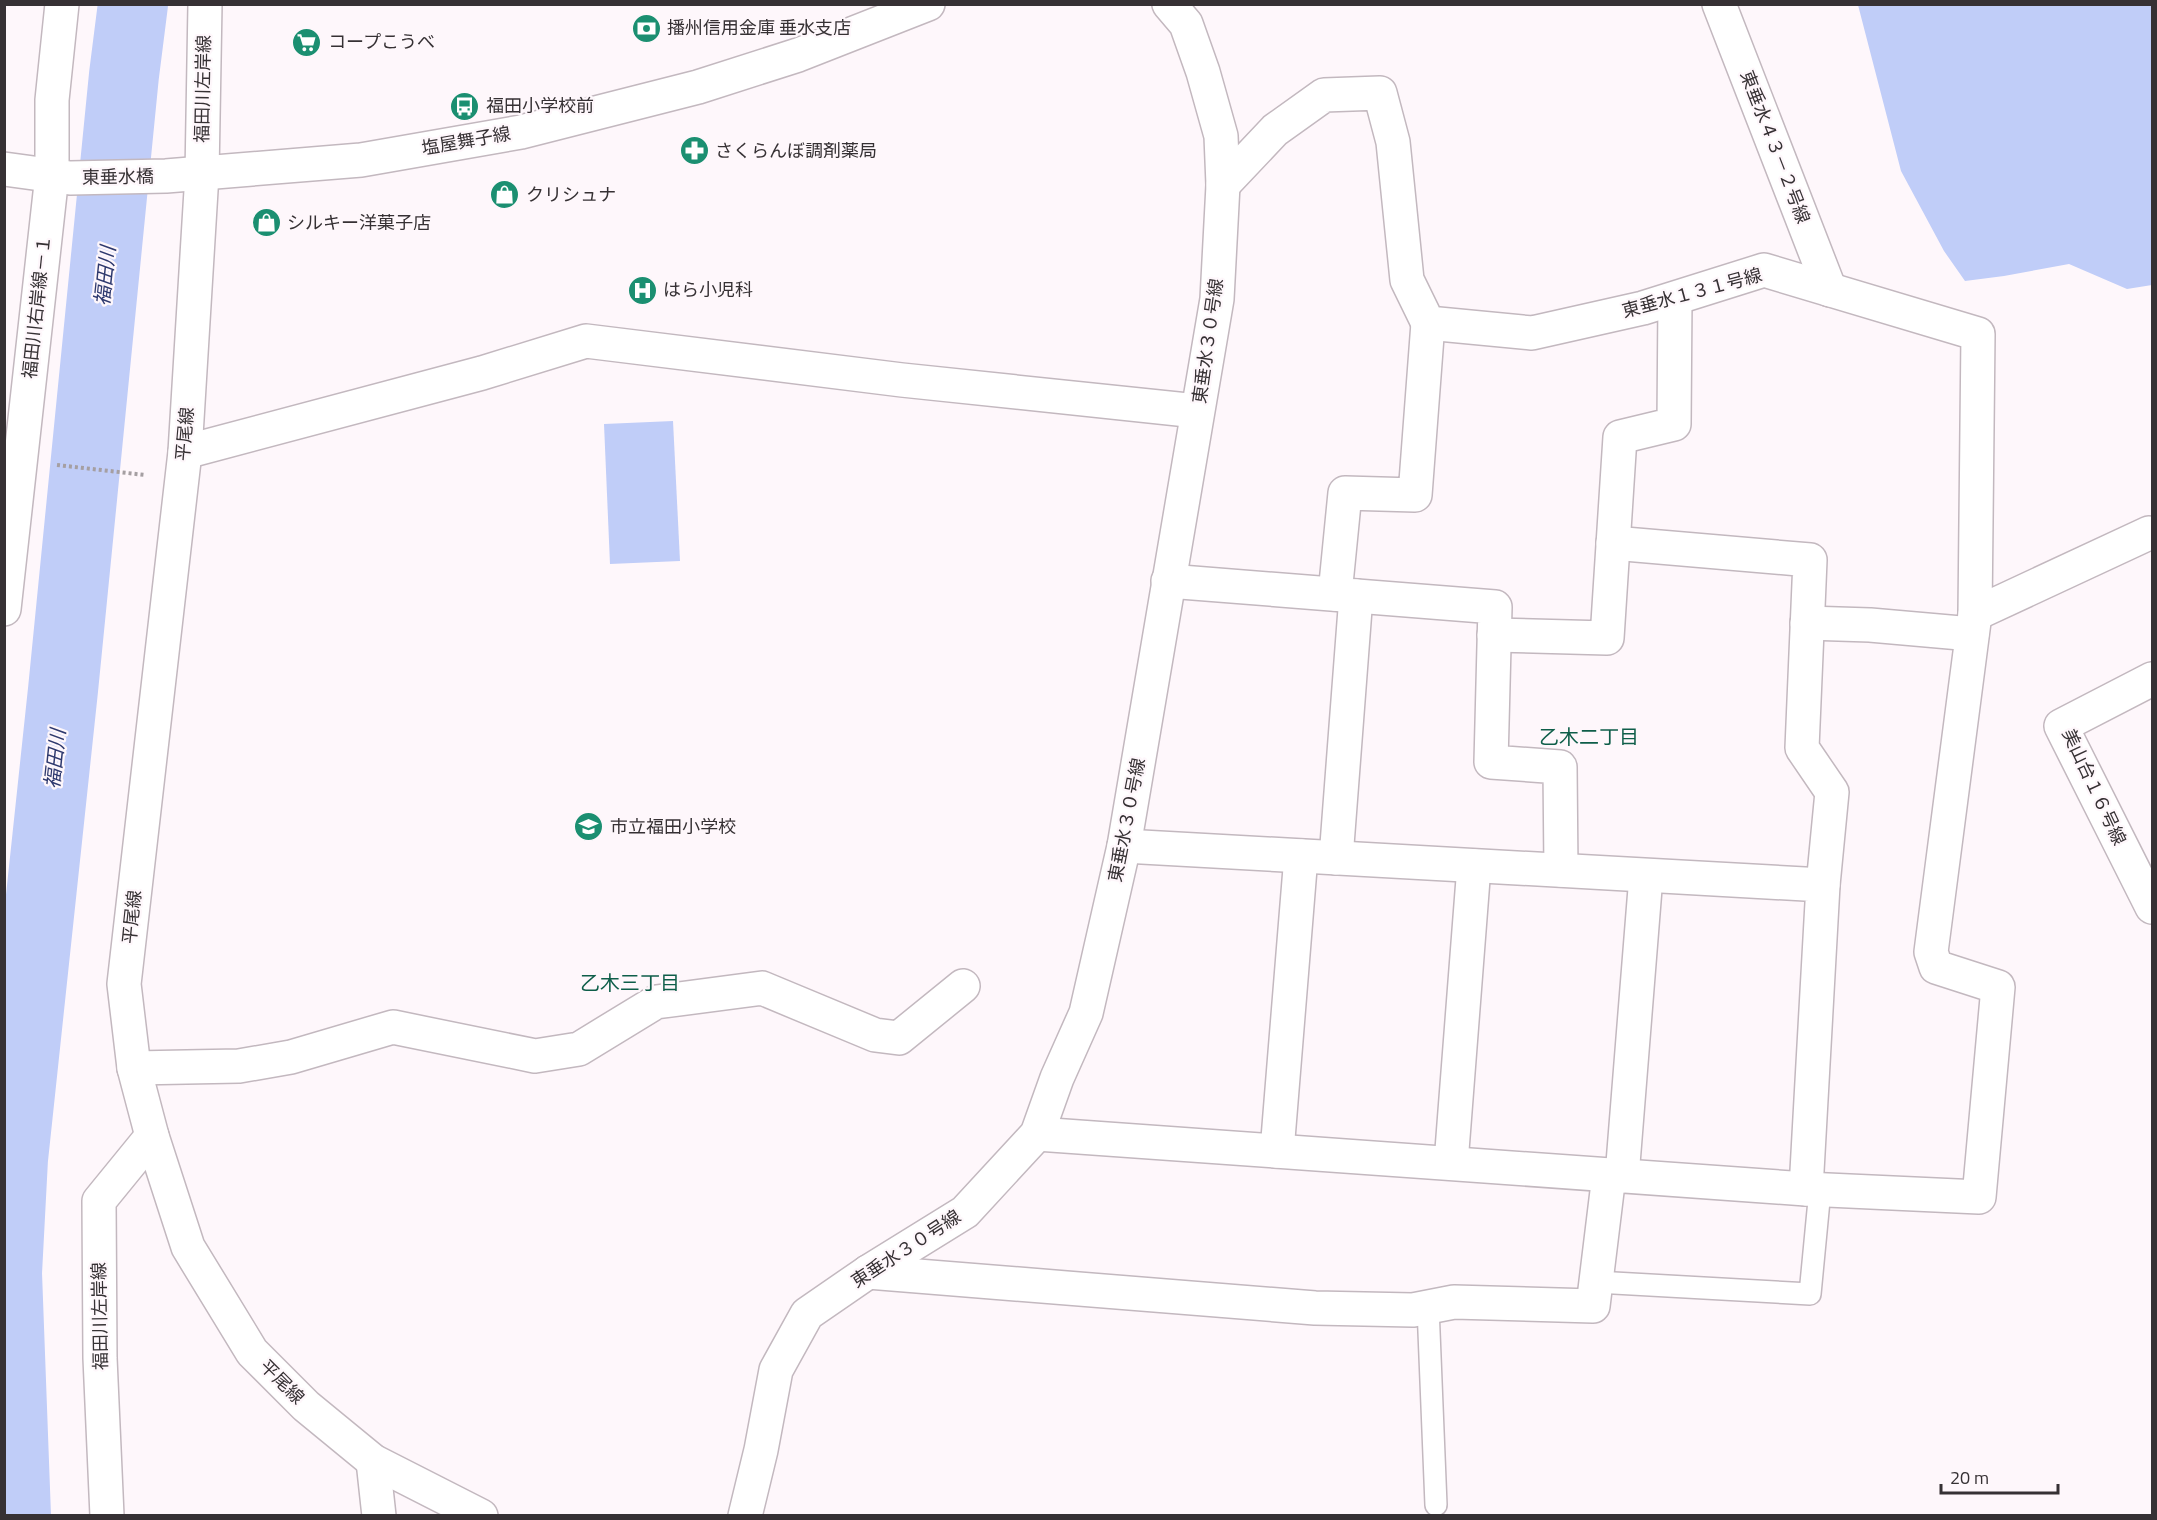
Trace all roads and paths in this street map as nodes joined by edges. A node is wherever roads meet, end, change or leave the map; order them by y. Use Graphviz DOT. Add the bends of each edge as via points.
graph roads {
  1 [pos="62,4"];
  2 [pos="205,4"];
  3 [pos="928,4"];
  4 [pos="1168,4"];
  5 [pos="1719,4"];
  6 [pos="4,169"];
  7 [pos="202,174"];
  8 [pos="61,176"];
  9 [pos="166,176"];
  10 [pos="1222,185"];
  11 [pos="1830,290"];
  12 [pos="1675,299"];
  13 [pos="1428,322"];
  14 [pos="1197,411"];
  15 [pos="184,452"];
  16 [pos="48,464"];
  17 [pos="132,474"];
  18 [pos="11,483"];
  19 [pos="2152,534"];
  20 [pos="1613,543"];
  21 [pos="1168,581"];
  22 [pos="1345,595"];
  23 [pos="4,609"];
  24 [pos="1807,623"];
  25 [pos="1974,624"];
  26 [pos="1494,635"];
  27 [pos="2152,680"];
  28 [pos="1124,846"];
  29 [pos="1301,856"];
  30 [pos="1336,858"];
  31 [pos="1474,866"];
  32 [pos="1561,870"];
  33 [pos="1646,876"];
  34 [pos="1823,885"];
  35 [pos="2152,907"];
  36 [pos="963,986"];
  37 [pos="134,1068"];
  38 [pos="1037,1134"];
  39 [pos="152,1136"];
  40 [pos="1277,1151"];
  41 [pos="1451,1164"];
  42 [pos="1616,1176"];
  43 [pos="1813,1190"];
  44 [pos="868,1272"];
  45 [pos="1596,1282"];
  46 [pos="1428,1307"];
  47 [pos="373,1461"];
  48 [pos="1436,1505"];
  49 [pos="107,1515"];
  50 [pos="379,1515"];
  51 [pos="481,1515"];
  52 [pos="745,1515"];
  1 -- 8 [label="street, 福田川右岸線－１" via="52,100"];
  2 -- 7 [label="street, 福田川左岸線"];
  3 -- 7 [label="street, 塩屋舞子線" via="798,55 698,87 521,132 361,160"];
  4 -- 10 [label="street, 東垂水３０号線" via="1186,24 1203,72 1221,136"];
  5 -- 11 [label="street, 東垂水４３－２号線"];
  6 -- 8 [label="street"];
  7 -- 9 [label="street, 塩屋舞子線"];
  7 -- 15 [label="street, 平尾線"];
  8 -- 9 [label="street, 東垂水橋"];
  8 -- 18 [label="street, 福田川右岸線－１"];
  10 -- 13 [label="street" via="1275,130 1324,95 1380,93 1393,142 1407,280"];
  10 -- 14 [label="street, 東垂水３０号線" via="1217,299"];
  11 -- 12 [label="street, 東垂水１３１号線" via="1764,270"];
  11 -- 25 [label="street, 東垂水１３１号線" via="1978,334"];
  12 -- 13 [label="street, 東垂水１３１号線" via="1532,333"];
  12 -- 20 [label="street" via="1674,424 1620,437"];
  13 -- 22 [label="street" via="1415,495 1345,493"];
  14 -- 15 [label="street" via="586,341 482,373"];
  14 -- 21 [label="street, 東垂水３０号線"];
  15 -- 37 [label="street, 平尾線" via="124,984"];
  16 -- 17 [label="path"];
  18 -- 23 [label="street, 福田川右岸線－１"];
  19 -- 25 [label="street"];
  20 -- 24 [label="street" via="1810,560"];
  20 -- 26 [label="street" via="1607,638"];
  21 -- 22 [label="street"];
  21 -- 28 [label="street, 東垂水３０号線"];
  22 -- 26 [label="street" via="1495,607"];
  22 -- 30 [label="street"];
  24 -- 25 [label="street"];
  24 -- 34 [label="street" via="1802,748 1832,792"];
  25 -- 43 [label="street" via="1931,952 1936,967 1998,987 1979,1197"];
  26 -- 32 [label="street" via="1491,762 1560,767"];
  27 -- 35 [label="street, 美山台１６号線" via="2061,726"];
  28 -- 29 [label="street"];
  28 -- 38 [label="street, 東垂水３０号線" via="1086,1013"];
  29 -- 30 [label="street"];
  29 -- 40 [label="street"];
  30 -- 31 [label="street"];
  31 -- 32 [label="street"];
  31 -- 41 [label="street"];
  32 -- 33 [label="street"];
  33 -- 34 [label="street"];
  33 -- 42 [label="street"];
  34 -- 43 [label="street"];
  36 -- 37 [label="street" via="899,1038 875,1035 762,988 656,1002 579,1049 535,1056 393,1027 291,1057 250,1064"];
  37 -- 39 [label="street, 平尾線"];
  38 -- 40 [label="street"];
  38 -- 44 [label="street, 東垂水３０号線" via="965,1212"];
  39 -- 47 [label="street, 平尾線" via="188,1247 252,1352 306,1406"];
  39 -- 49 [label="street, 福田川左岸線" via="99,1201"];
  40 -- 41 [label="street"];
  41 -- 42 [label="street"];
  42 -- 43 [label="street"];
  42 -- 45 [label="street"];
  43 -- 45 [label="lane" via="1810,1294"];
  44 -- 46 [label="street" via="1315,1308"];
  44 -- 52 [label="street, 東垂水３０号線" via="807,1314 776,1370"];
  45 -- 46 [label="street" via="1593,1306 1454,1302"];
  46 -- 48 [label="lane"];
  47 -- 50 [label="street"];
  47 -- 51 [label="street, 平尾線"];
}
